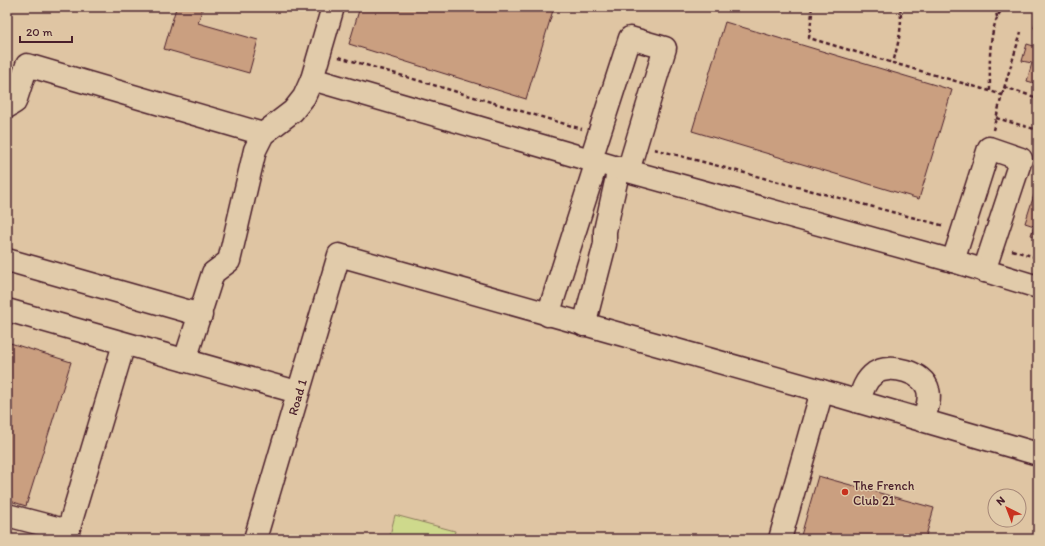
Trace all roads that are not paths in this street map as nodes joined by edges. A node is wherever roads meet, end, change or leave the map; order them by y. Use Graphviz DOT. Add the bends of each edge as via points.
graph roads {
  1 [pos="333,7"];
  2 [pos="312,79"];
  3 [pos="7,107"];
  4 [pos="263,134"];
  5 [pos="594,160"];
  6 [pos="623,169"];
  7 [pos="576,225"];
  8 [pos="605,231"];
  9 [pos="7,260"];
  10 [pos="953,261"];
  11 [pos="984,271"];
  12 [pos="1038,287"];
  13 [pos="7,310"];
  14 [pos="201,315"];
  15 [pos="548,315"];
  16 [pos="584,325"];
  17 [pos="124,344"];
  18 [pos="186,360"];
  19 [pos="822,391"];
  20 [pos="297,392"];
  21 [pos="859,402"];
  22 [pos="923,420"];
  23 [pos="1038,454"];
  24 [pos="7,515"];
  25 [pos="255,539"];
  26 [pos="780,539"];
  1 -- 2 [label="street"];
  2 -- 4 [label="street" via="304,97 293,111"];
  2 -- 5 [label="street"];
  3 -- 4 [label="street" via="15,102 28,65"];
  4 -- 14 [label="street" via="255,150 229,261 213,273"];
  5 -- 6 [label="street"];
  5 -- 6 [label="street" via="630,38 665,48"];
  5 -- 7 [label="street"];
  6 -- 8 [label="street"];
  6 -- 10 [label="street"];
  7 -- 8 [label="street"];
  7 -- 15 [label="street"];
  8 -- 16 [label="street"];
  9 -- 14 [label="street"];
  10 -- 11 [label="street"];
  10 -- 11 [label="street" via="989,148 1021,159"];
  11 -- 12 [label="street"];
  13 -- 17 [label="street"];
  14 -- 18 [label="street"];
  15 -- 16 [label="street"];
  15 -- 20 [label="street, Road 1" via="339,255"];
  16 -- 19 [label="street"];
  17 -- 18 [label="street"];
  17 -- 24 [label="street" via="68,531"];
  18 -- 20 [label="street"];
  19 -- 21 [label="street"];
  19 -- 26 [label="street"];
  20 -- 25 [label="street, Road 1"];
  21 -- 22 [label="street"];
  21 -- 22 [label="street" via="864,386 877,372 892,369 907,372 918,377 928,389 929,398"];
  22 -- 23 [label="street"];
}
